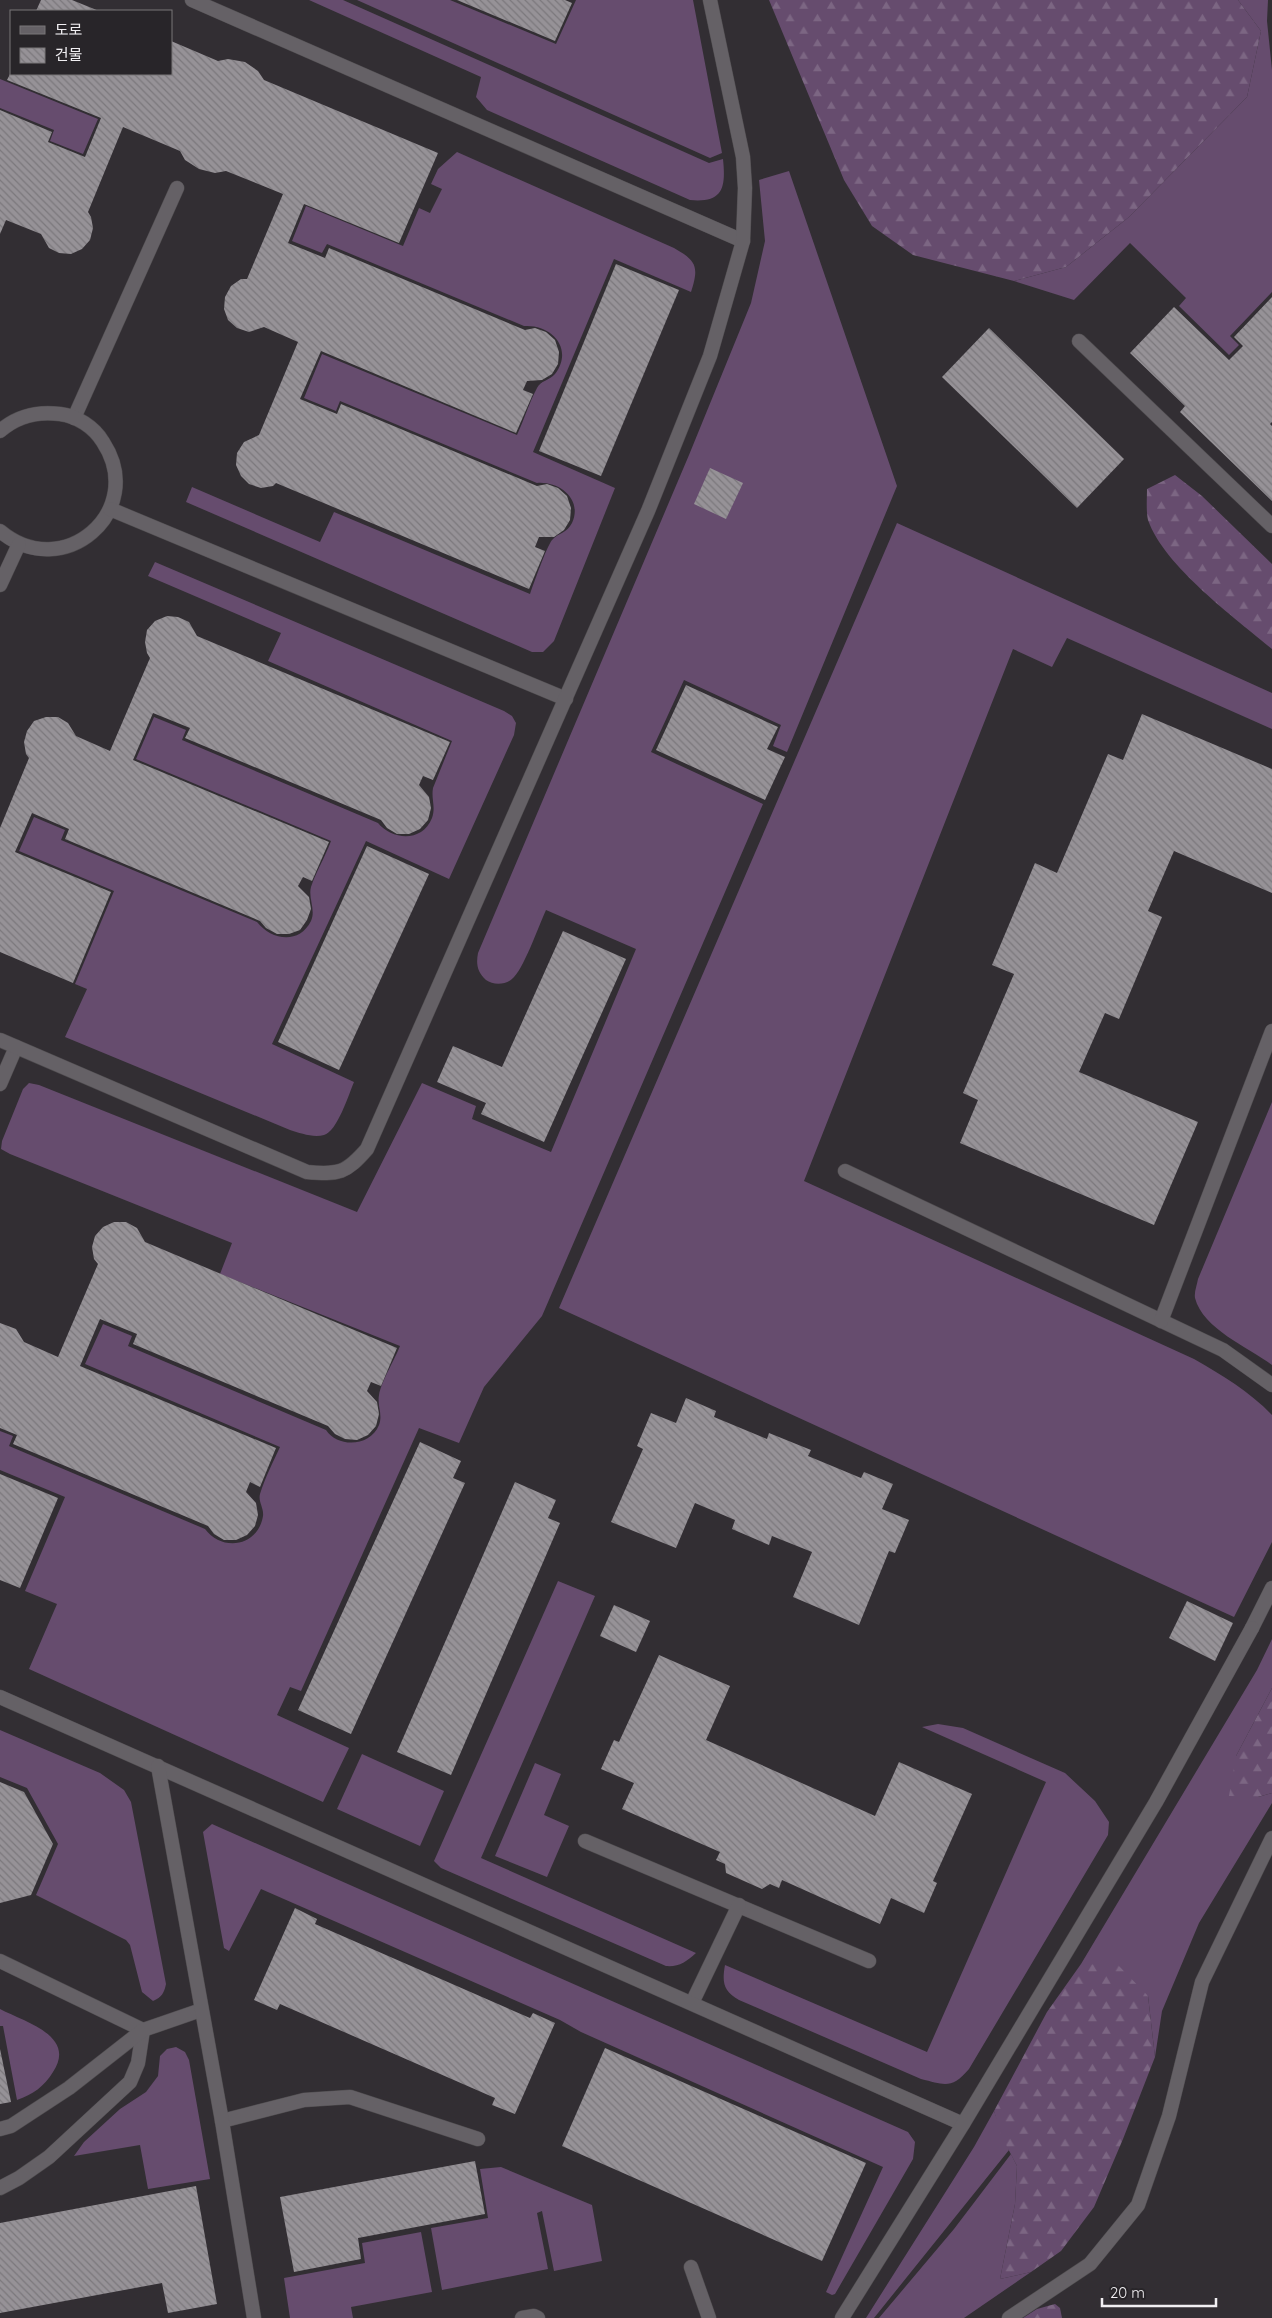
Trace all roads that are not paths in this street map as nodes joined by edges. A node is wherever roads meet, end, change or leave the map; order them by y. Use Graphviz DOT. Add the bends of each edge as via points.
graph roads {
  1 [pos="192,0"];
  2 [pos="710,0"];
  3 [pos="177,188"];
  4 [pos="742,241"];
  5 [pos="1080,341"];
  6 [pos="74,418"];
  7 [pos="0,431"];
  8 [pos="110,508"];
  9 [pos="1272,526"];
  10 [pos="0,531"];
  11 [pos="19,544"];
  12 [pos="0,585"];
  13 [pos="566,699"];
  14 [pos="1271,1035"];
  15 [pos="0,1040"];
  16 [pos="16,1047"];
  17 [pos="0,1084"];
  18 [pos="845,1171"];
  19 [pos="1161,1320"];
  20 [pos="1272,1385"];
  21 [pos="1272,1588"];
  22 [pos="0,1697"];
  23 [pos="158,1766"];
  24 [pos="1272,1838"];
  25 [pos="585,1841"];
  26 [pos="739,1905"];
  27 [pos="0,1961"];
  28 [pos="869,1961"];
  29 [pos="692,2003"];
  30 [pos="201,2010"];
  31 [pos="143,2030"];
  32 [pos="222,2120"];
  33 [pos="963,2124"];
  34 [pos="0,2129"];
  35 [pos="478,2139"];
  36 [pos="0,2188"];
  37 [pos="691,2267"];
  38 [pos="254,2318"];
  39 [pos="522,2318"];
  40 [pos="538,2318"];
  41 [pos="709,2318"];
  42 [pos="842,2318"];
  43 [pos="1010,2318"];
  1 -- 4 [label="street"];
  2 -- 4 [label="street" via="743,157"];
  3 -- 6 [label="street"];
  4 -- 13 [label="street" via="710,356 648,511"];
  5 -- 9 [label="street"];
  6 -- 7 [label="street" via="56,413 27,415"];
  6 -- 8 [label="street" via="99,435 109,451 115,470 116,490"];
  8 -- 11 [label="street" via="100,526 68,547 48,550"];
  8 -- 13 [label="street"];
  10 -- 11 [label="street"];
  11 -- 12 [label="street"];
  13 -- 16 [label="street" via="367,1148 351,1166 330,1174 307,1172"];
  14 -- 19 [label="street"];
  15 -- 16 [label="street"];
  16 -- 17 [label="street"];
  18 -- 19 [label="street"];
  19 -- 20 [label="street" via="1223,1350"];
  21 -- 33 [label="street" via="1156,1802"];
  22 -- 23 [label="street"];
  23 -- 29 [label="street"];
  23 -- 30 [label="street"];
  24 -- 43 [label="street" via="1202,1982 1169,2116 1138,2205 1090,2264"];
  25 -- 26 [label="street"];
  26 -- 28 [label="street"];
  26 -- 29 [label="street"];
  27 -- 31 [label="street"];
  29 -- 33 [label="street"];
  30 -- 31 [label="street"];
  30 -- 32 [label="street"];
  31 -- 34 [label="street" via="69,2088 12,2126"];
  31 -- 36 [label="street" via="138,2063 130,2082 49,2157"];
  32 -- 35 [label="street" via="304,2100 350,2097"];
  32 -- 38 [label="street"];
  33 -- 42 [label="street"];
  37 -- 41 [label="street"];
  39 -- 40 [label="street"];
}
